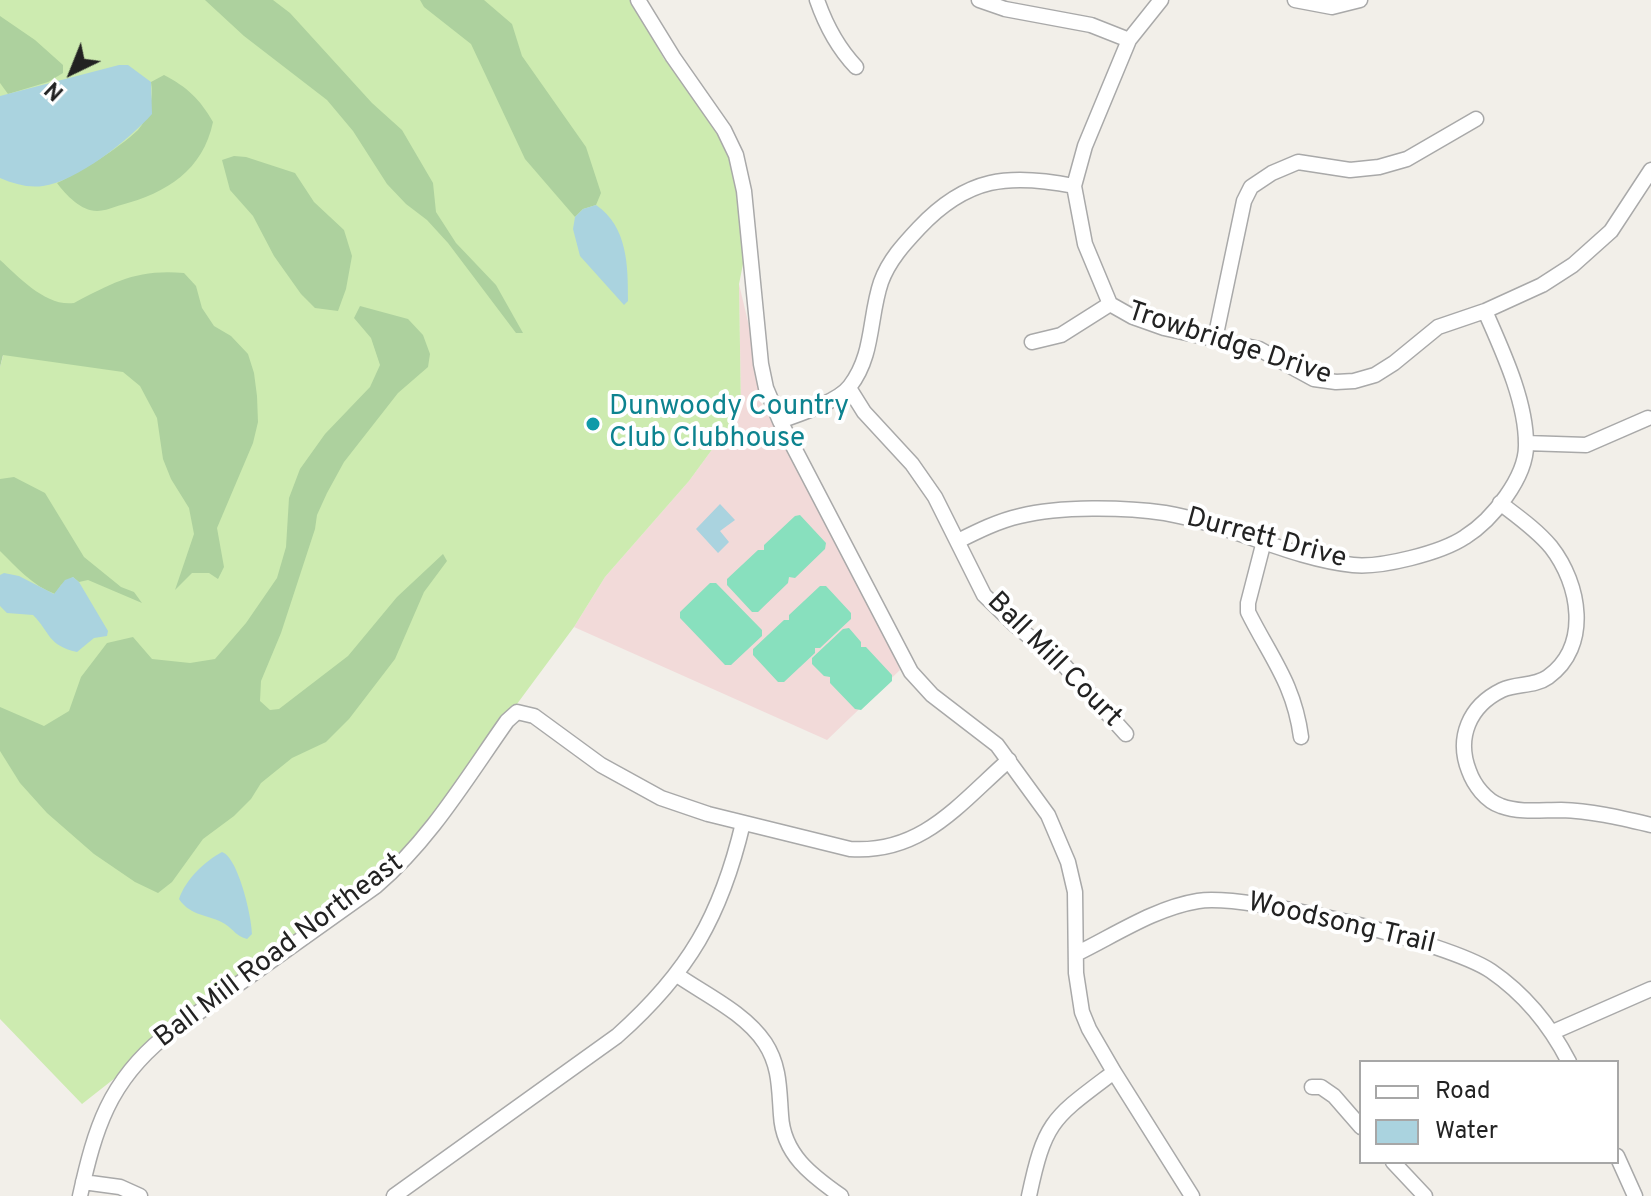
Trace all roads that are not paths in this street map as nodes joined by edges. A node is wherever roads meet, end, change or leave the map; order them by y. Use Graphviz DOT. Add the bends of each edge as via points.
graph roads {
  1 [pos="638,0"];
  2 [pos="817,0"];
  3 [pos="979,0"];
  4 [pos="1161,0"];
  5 [pos="1295,0"];
  6 [pos="1360,0"];
  7 [pos="1129,40"];
  8 [pos="856,67"];
  9 [pos="1476,119"];
  10 [pos="1651,170"];
  11 [pos="1074,186"];
  12 [pos="1110,304"];
  13 [pos="1485,311"];
  14 [pos="1215,339"];
  15 [pos="1032,342"];
  16 [pos="849,388"];
  17 [pos="1648,418"];
  18 [pos="780,421"];
  19 [pos="1526,443"];
  20 [pos="1500,503"];
  21 [pos="958,541"];
  22 [pos="1264,541"];
  23 [pos="1126,734"];
  24 [pos="1301,737"];
  25 [pos="1009,760"];
  26 [pos="743,823"];
  27 [pos="1651,825"];
  28 [pos="1076,954"];
  29 [pos="677,975"];
  30 [pos="1651,989"];
  31 [pos="1553,1032"];
  32 [pos="1568,1060"];
  33 [pos="1114,1072"];
  34 [pos="1312,1087"];
  35 [pos="1359,1125"];
  36 [pos="1619,1160"];
  37 [pos="1395,1164"];
  38 [pos="82,1189"];
  39 [pos="140,1196"];
  40 [pos="394,1196"];
  41 [pos="841,1196"];
  42 [pos="1029,1196"];
  43 [pos="1192,1196"];
  44 [pos="1425,1196"];
  45 [pos="1635,1196"];
  1 -- 18 [label="street" via="736,155 761,364"];
  2 -- 8 [label="street" via="826,27"];
  3 -- 7 [label="street" via="1091,25"];
  4 -- 7 [label="street, Trowbridge Drive"];
  5 -- 6 [label="street" via="1332,7"];
  7 -- 11 [label="street, Trowbridge Drive"];
  9 -- 14 [label="street" via="1407,159 1350,170 1298,162 1251,187"];
  10 -- 13 [label="street, Trowbridge Drive" via="1611,231 1589,253 1542,285"];
  11 -- 12 [label="street, Trowbridge Drive" via="1085,244"];
  11 -- 16 [label="street" via="1041,179 997,180 948,201 896,253 882,280 871,341"];
  12 -- 14 [label="street, Trowbridge Drive" via="1164,328"];
  12 -- 15 [label="street" via="1061,335"];
  13 -- 14 [label="street, Trowbridge Drive" via="1438,327 1394,363 1354,381 1314,379 1259,349"];
  13 -- 19 [label="street, Durrett Drive" via="1507,362"];
  16 -- 18 [label="street"];
  16 -- 21 [label="street, Ball Mill Court" via="927,485"];
  17 -- 19 [label="street" via="1586,445"];
  18 -- 25 [label="street" via="911,672"];
  19 -- 20 [label="street, Durrett Drive" via="1523,468"];
  20 -- 22 [label="street, Durrett Drive" via="1465,537 1380,563 1354,565"];
  20 -- 27 [label="street" via="1558,558 1576,603 1577,625 1574,642 1554,673 1502,690 1472,715 1463,739 1468,769 1477,787 1502,807 1609,815"];
  21 -- 22 [label="street, Durrett Drive" via="1019,516 1079,509 1166,513"];
  21 -- 23 [label="street, Ball Mill Court" via="984,595 1063,664"];
  22 -- 24 [label="street" via="1248,612 1280,666 1298,712"];
  25 -- 26 [label="street" via="928,831 891,848 850,849"];
  25 -- 28 [label="street" via="1048,815 1068,862 1075,892"];
  26 -- 29 [label="street" via="720,902"];
  26 -- 38 [label="street, Ball Mill Road Northeast" via="637,786 527,713 517,712 397,869 164,1037 132,1066 103,1116"];
  28 -- 31 [label="street, Woodsong Trail" via="1174,905 1226,899 1449,950 1508,984"];
  28 -- 33 [label="street" via="1082,1012"];
  29 -- 40 [label="street" via="617,1036"];
  29 -- 41 [label="street" via="744,1021 765,1043 778,1075 781,1118 791,1151"];
  30 -- 31 [label="street"];
  31 -- 32 [label="street, Woodsong Trail"];
  33 -- 42 [label="street" via="1064,1109 1048,1130"];
  33 -- 43 [label="street"];
  34 -- 35 [label="street" via="1334,1096"];
  36 -- 45 [label="street"];
  37 -- 44 [label="street"];
  38 -- 39 [label="street" via="120,1187"];
}
